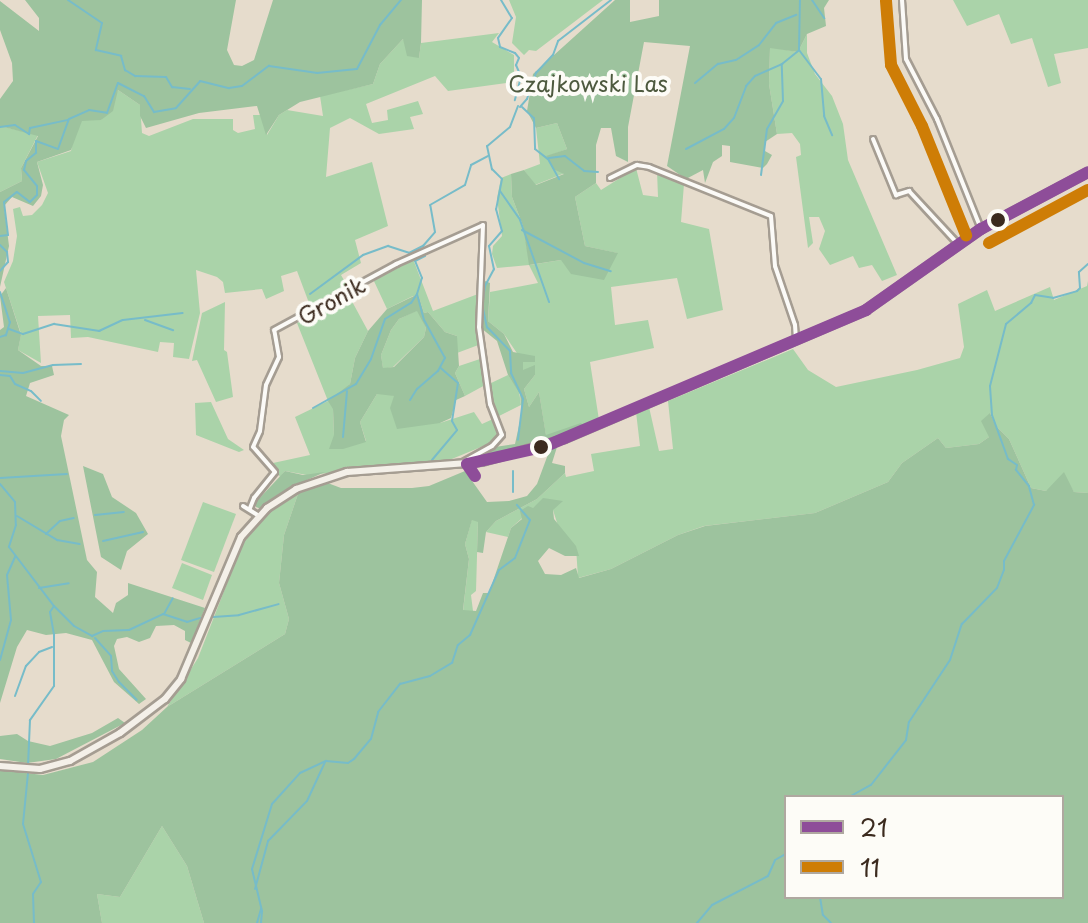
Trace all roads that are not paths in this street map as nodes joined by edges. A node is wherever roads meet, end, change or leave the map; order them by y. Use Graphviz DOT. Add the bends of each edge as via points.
graph roads {
  1 [pos="902,0"];
  2 [pos="873,139"];
  3 [pos="1088,172"];
  4 [pos="610,178"];
  5 [pos="981,229"];
  6 [pos="958,244"];
  7 [pos="796,340"];
  8 [pos="462,464"];
  9 [pos="243,506"];
  10 [pos="250,508"];
  11 [pos="259,516"];
  12 [pos="0,766"];
  1 -- 5 [label="street" via="906,59 938,121"];
  2 -- 6 [label="street" via="896,195 909,191"];
  3 -- 5 [label="main road"];
  4 -- 7 [label="street" via="625,168 649,167 771,216 775,266"];
  5 -- 6 [label="main road"];
  6 -- 7 [label="main road" via="874,306"];
  7 -- 8 [label="main road" via="546,446"];
  8 -- 10 [label="street, Gronik" via="502,435 490,404 479,327 483,225 396,264 274,330 279,357 266,385 253,447 275,472"];
  8 -- 11 [label="main road" via="335,474 296,489"];
  9 -- 10 [label="street"];
  10 -- 11 [label="street"];
  11 -- 12 [label="main road" via="235,546 181,679 165,699 70,761 40,769"];
}
